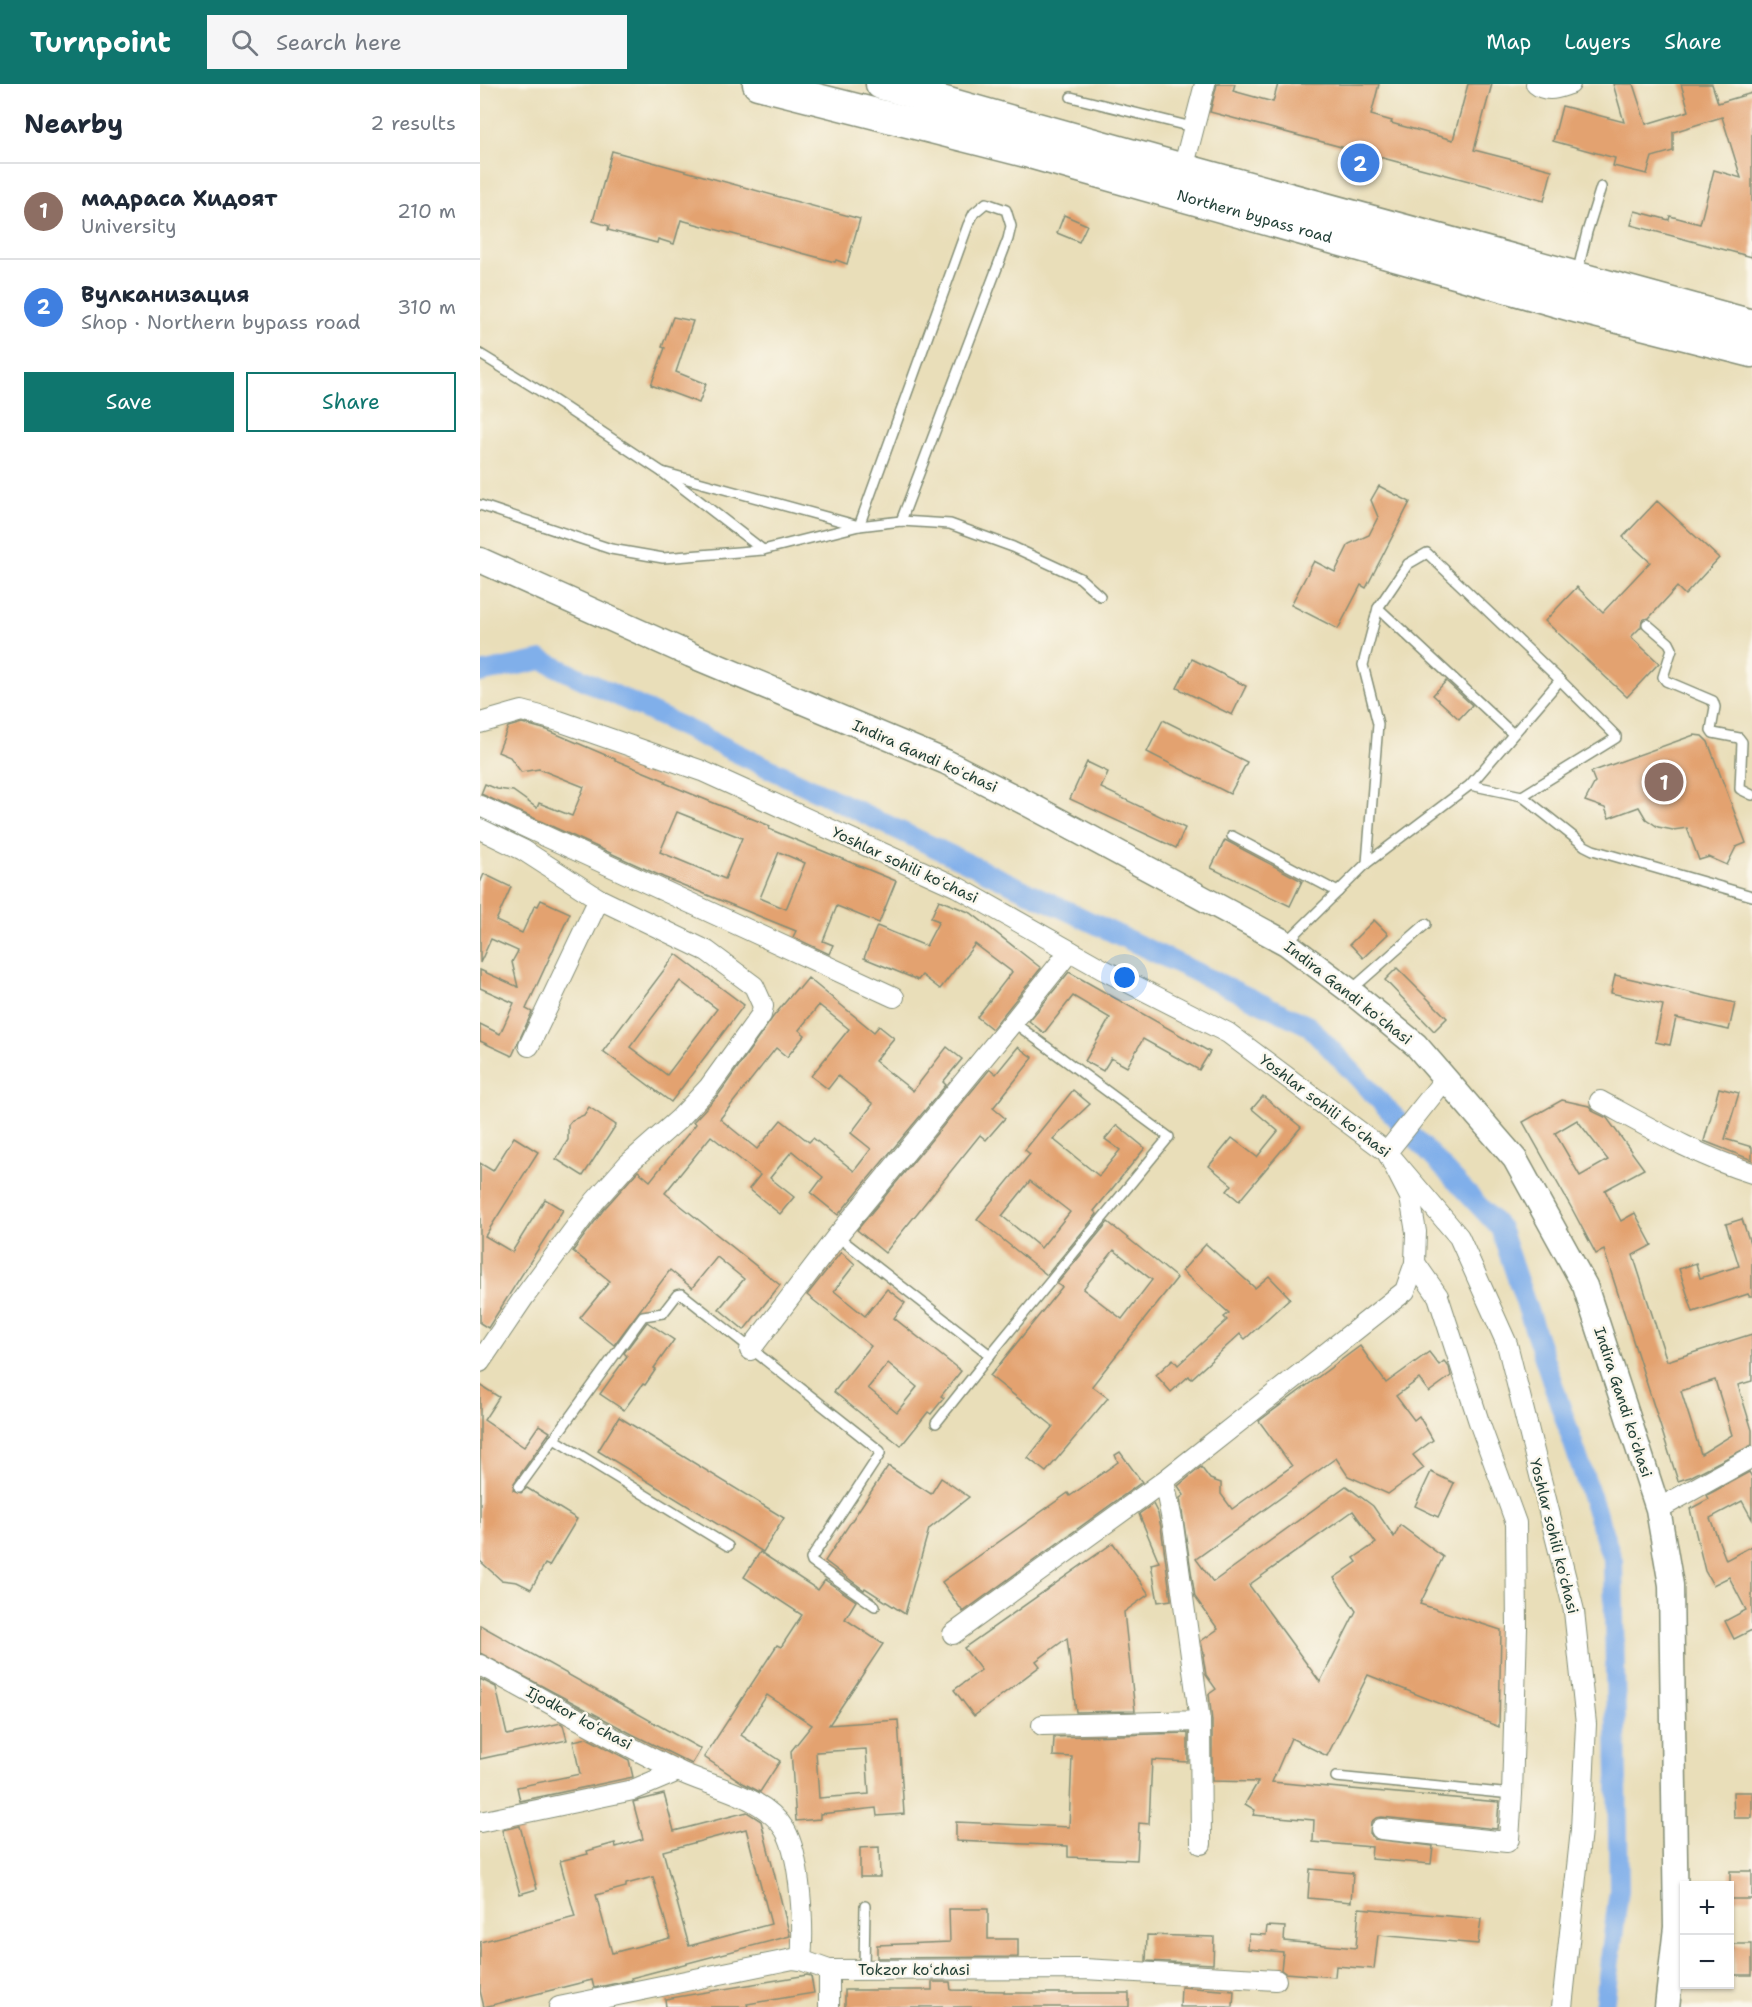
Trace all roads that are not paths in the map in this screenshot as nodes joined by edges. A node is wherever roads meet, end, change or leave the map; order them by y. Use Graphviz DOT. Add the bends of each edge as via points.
graph roads {
  1 [pos="758,84"];
  2 [pos="881,84"];
  3 [pos="1205,84"];
  4 [pos="1536,84"];
  5 [pos="1570,84"];
  6 [pos="1071,97"];
  7 [pos="1192,127"];
  8 [pos="1034,141"];
  9 [pos="1183,169"];
  10 [pos="1601,187"];
  11 [pos="1580,278"];
  12 [pos="1579,308"];
  13 [pos="1752,325"];
  14 [pos="1752,352"];
  15 [pos="480,354"];
  16 [pos="662,472"];
  17 [pos="480,505"];
  18 [pos="902,521"];
  19 [pos="859,526"];
  20 [pos="763,550"];
  21 [pos="480,560"];
  22 [pos="1100,596"];
  23 [pos="1378,608"];
  24 [pos="1647,624"];
  25 [pos="1560,680"];
  26 [pos="480,723"];
  27 [pos="1513,734"];
  28 [pos="1470,785"];
  29 [pos="1752,795"];
  30 [pos="1522,796"];
  31 [pos="480,806"];
  32 [pos="480,829"];
  33 [pos="1232,837"];
  34 [pos="1367,863"];
  35 [pos="1338,892"];
  36 [pos="1752,896"];
  37 [pos="599,900"];
  38 [pos="1426,924"];
  39 [pos="1286,943"];
  40 [pos="1070,951"];
  41 [pos="1350,990"];
  42 [pos="894,997"];
  43 [pos="1013,1022"];
  44 [pos="529,1046"];
  45 [pos="1445,1079"];
  46 [pos="1600,1101"];
  47 [pos="1387,1152"];
  48 [pos="1752,1173"];
  49 [pos="837,1236"];
  50 [pos="1415,1263"];
  51 [pos="750,1350"];
  52 [pos="990,1355"];
  53 [pos="480,1362"];
  54 [pos="936,1423"];
  55 [pos="554,1439"];
  56 [pos="1752,1457"];
  57 [pos="1164,1481"];
  58 [pos="519,1487"];
  59 [pos="1658,1509"];
  60 [pos="728,1546"];
  61 [pos="875,1606"];
  62 [pos="953,1634"];
  63 [pos="480,1665"];
  64 [pos="1200,1721"];
  65 [pos="1042,1725"];
  66 [pos="678,1771"];
  67 [pos="1336,1777"];
  68 [pos="1512,1794"];
  69 [pos="480,1822"];
  70 [pos="1381,1829"];
  71 [pos="1201,1844"];
  72 [pos="866,1906"];
  73 [pos="801,1960"];
  74 [pos="829,1970"];
  75 [pos="864,1970"];
  76 [pos="1276,1980"];
  77 [pos="586,2004"];
  78 [pos="559,2007"];
  79 [pos="829,2007"];
  80 [pos="1562,2007"];
  81 [pos="1667,2007"];
  1 -- 8 [label="main road, Northern bypass road"];
  2 -- 8 [label="main road, Northern bypass road"];
  3 -- 7 [label="street"];
  4 -- 5 [label="street" via="1550,90"];
  6 -- 7 [label="lane"];
  7 -- 9 [label="street"];
  8 -- 9 [label="main road, Northern bypass road"];
  8 -- 12 [label="main road, Northern bypass road"];
  9 -- 11 [label="main road, Northern bypass road"];
  10 -- 11 [label="lane" via="1587,232"];
  11 -- 12 [label="main road"];
  11 -- 13 [label="main road, Northern bypass road"];
  12 -- 14 [label="main road, Northern bypass road"];
  15 -- 16 [label="lane"];
  16 -- 19 [label="lane"];
  16 -- 20 [label="lane"];
  17 -- 20 [label="lane" via="611,549 663,558"];
  18 -- 19 [label="lane"];
  18 -- 19 [label="lane" via="1011,226 1006,210 986,203 968,225"];
  18 -- 22 [label="lane" via="950,524 1013,547 1080,578"];
  19 -- 20 [label="lane"];
  21 -- 39 [label="street, Indira Gandi koʻchasi" via="691,655 946,762"];
  23 -- 25 [label="lane" via="1408,564 1427,553"];
  23 -- 27 [label="lane"];
  23 -- 34 [label="lane" via="1363,665 1378,724"];
  24 -- 29 [label="lane" via="1671,649 1663,676 1666,681 1713,701 1713,733 1742,742 1740,789"];
  25 -- 27 [label="lane"];
  25 -- 30 [label="lane" via="1616,738"];
  26 -- 40 [label="street, Yoshlar sohili koʻchasi" via="522,711 702,771 957,887"];
  27 -- 28 [label="lane"];
  28 -- 30 [label="lane"];
  28 -- 34 [label="lane"];
  30 -- 36 [label="lane" via="1585,846"];
  31 -- 42 [label="street"];
  32 -- 37 [label="street" via="523,850"];
  33 -- 35 [label="lane"];
  34 -- 35 [label="lane"];
  35 -- 39 [label="lane"];
  37 -- 44 [label="street"];
  37 -- 53 [label="street" via="707,951 754,986 763,1006 761,1015 709,1087 596,1200"];
  38 -- 41 [label="lane"];
  39 -- 41 [label="street, Indira Gandi koʻchasi"];
  40 -- 43 [label="street"];
  40 -- 47 [label="street, Yoshlar sohili koʻchasi" via="1228,1033"];
  41 -- 45 [label="street, Indira Gandi koʻchasi" via="1416,1045"];
  43 -- 49 [label="street"];
  43 -- 52 [label="lane" via="1169,1137"];
  45 -- 47 [label="street"];
  45 -- 59 [label="street, Indira Gandi koʻchasi" via="1515,1159 1585,1286"];
  46 -- 48 [label="street" via="1721,1164"];
  47 -- 50 [label="street" via="1410,1197 1416,1232"];
  47 -- 80 [label="street, Yoshlar sohili koʻchasi" via="1460,1237 1507,1344 1574,1611 1586,1724 1581,1830"];
  49 -- 51 [label="street"];
  49 -- 52 [label="lane"];
  50 -- 57 [label="street" via="1405,1291"];
  50 -- 68 [label="street" via="1438,1296 1516,1523"];
  51 -- 55 [label="lane" via="682,1294 677,1295 663,1313 643,1316"];
  51 -- 61 [label="lane" via="880,1450 811,1558"];
  52 -- 54 [label="lane"];
  55 -- 58 [label="lane"];
  55 -- 60 [label="lane"];
  56 -- 59 [label="street"];
  57 -- 62 [label="street"];
  57 -- 64 [label="street"];
  59 -- 81 [label="street, Indira Gandi koʻchasi" via="1671,1585 1672,1620 1676,1927"];
  63 -- 66 [label="street, Ijodkor koʻchasi"];
  64 -- 65 [label="street"];
  64 -- 71 [label="street"];
  66 -- 69 [label="street" via="633,1790"];
  66 -- 73 [label="street, Ijodkor koʻchasi" via="727,1789 772,1813 787,1832 802,1913"];
  67 -- 68 [label="lane"];
  68 -- 70 [label="street" via="1507,1842"];
  72 -- 75 [label="lane"];
  73 -- 74 [label="street, Tokzor koʻchasi"];
  73 -- 77 [label="street, Tokzor koʻchasi"];
  74 -- 75 [label="street, Tokzor koʻchasi"];
  74 -- 79 [label="street"];
  75 -- 76 [label="street, Tokzor koʻchasi" via="1084,1969"];
  77 -- 78 [label="street, Tokzor koʻchasi"];
}
